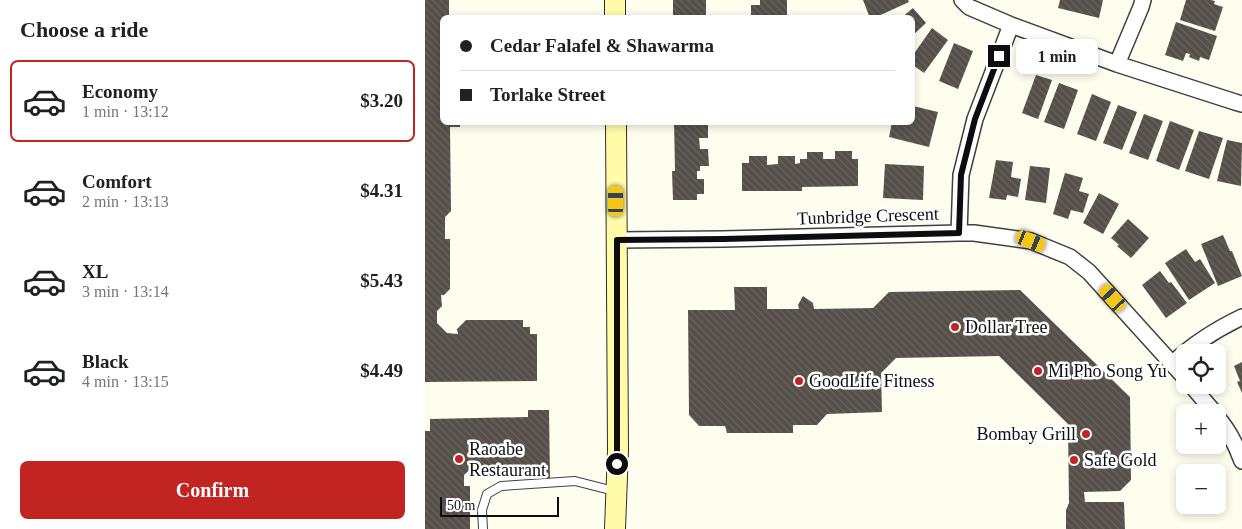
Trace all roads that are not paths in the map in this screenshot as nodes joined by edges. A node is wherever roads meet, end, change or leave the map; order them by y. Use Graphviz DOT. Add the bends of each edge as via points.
graph roads {
  1 [pos="615,0"];
  2 [pos="961,0"];
  3 [pos="1143,0"];
  4 [pos="615,15"];
  5 [pos="1011,25"];
  6 [pos="1117,64"];
  7 [pos="1242,104"];
  8 [pos="616,125"];
  9 [pos="959,233"];
  10 [pos="617,240"];
  11 [pos="1242,317"];
  12 [pos="1173,364"];
  13 [pos="1176,368"];
  14 [pos="1199,394"];
  15 [pos="1207,404"];
  16 [pos="1226,428"];
  17 [pos="1242,461"];
  18 [pos="616,492"];
  19 [pos="483,529"];
  20 [pos="615,529"];
  1 -- 4 [label="main road"];
  2 -- 5 [label="street" via="969,7"];
  3 -- 6 [label="street"];
  5 -- 6 [label="street"];
  5 -- 9 [label="street" via="975,119 961,175"];
  6 -- 7 [label="street"];
  8 -- 10 [label="main road"];
  9 -- 10 [label="street, Tunbridge Crescent"];
  9 -- 12 [label="street, Tunbridge Crescent" via="1031,241 1070,257 1089,272"];
  10 -- 18 [label="main road"];
  11 -- 12 [label="street" via="1188,348"];
  12 -- 13 [label="street, Tunbridge Crescent"];
  14 -- 15 [label="street"];
  16 -- 17 [label="street"];
  18 -- 19 [label="lane" via="575,481 501,486 487,494 482,510"];
  18 -- 20 [label="main road"];
}
